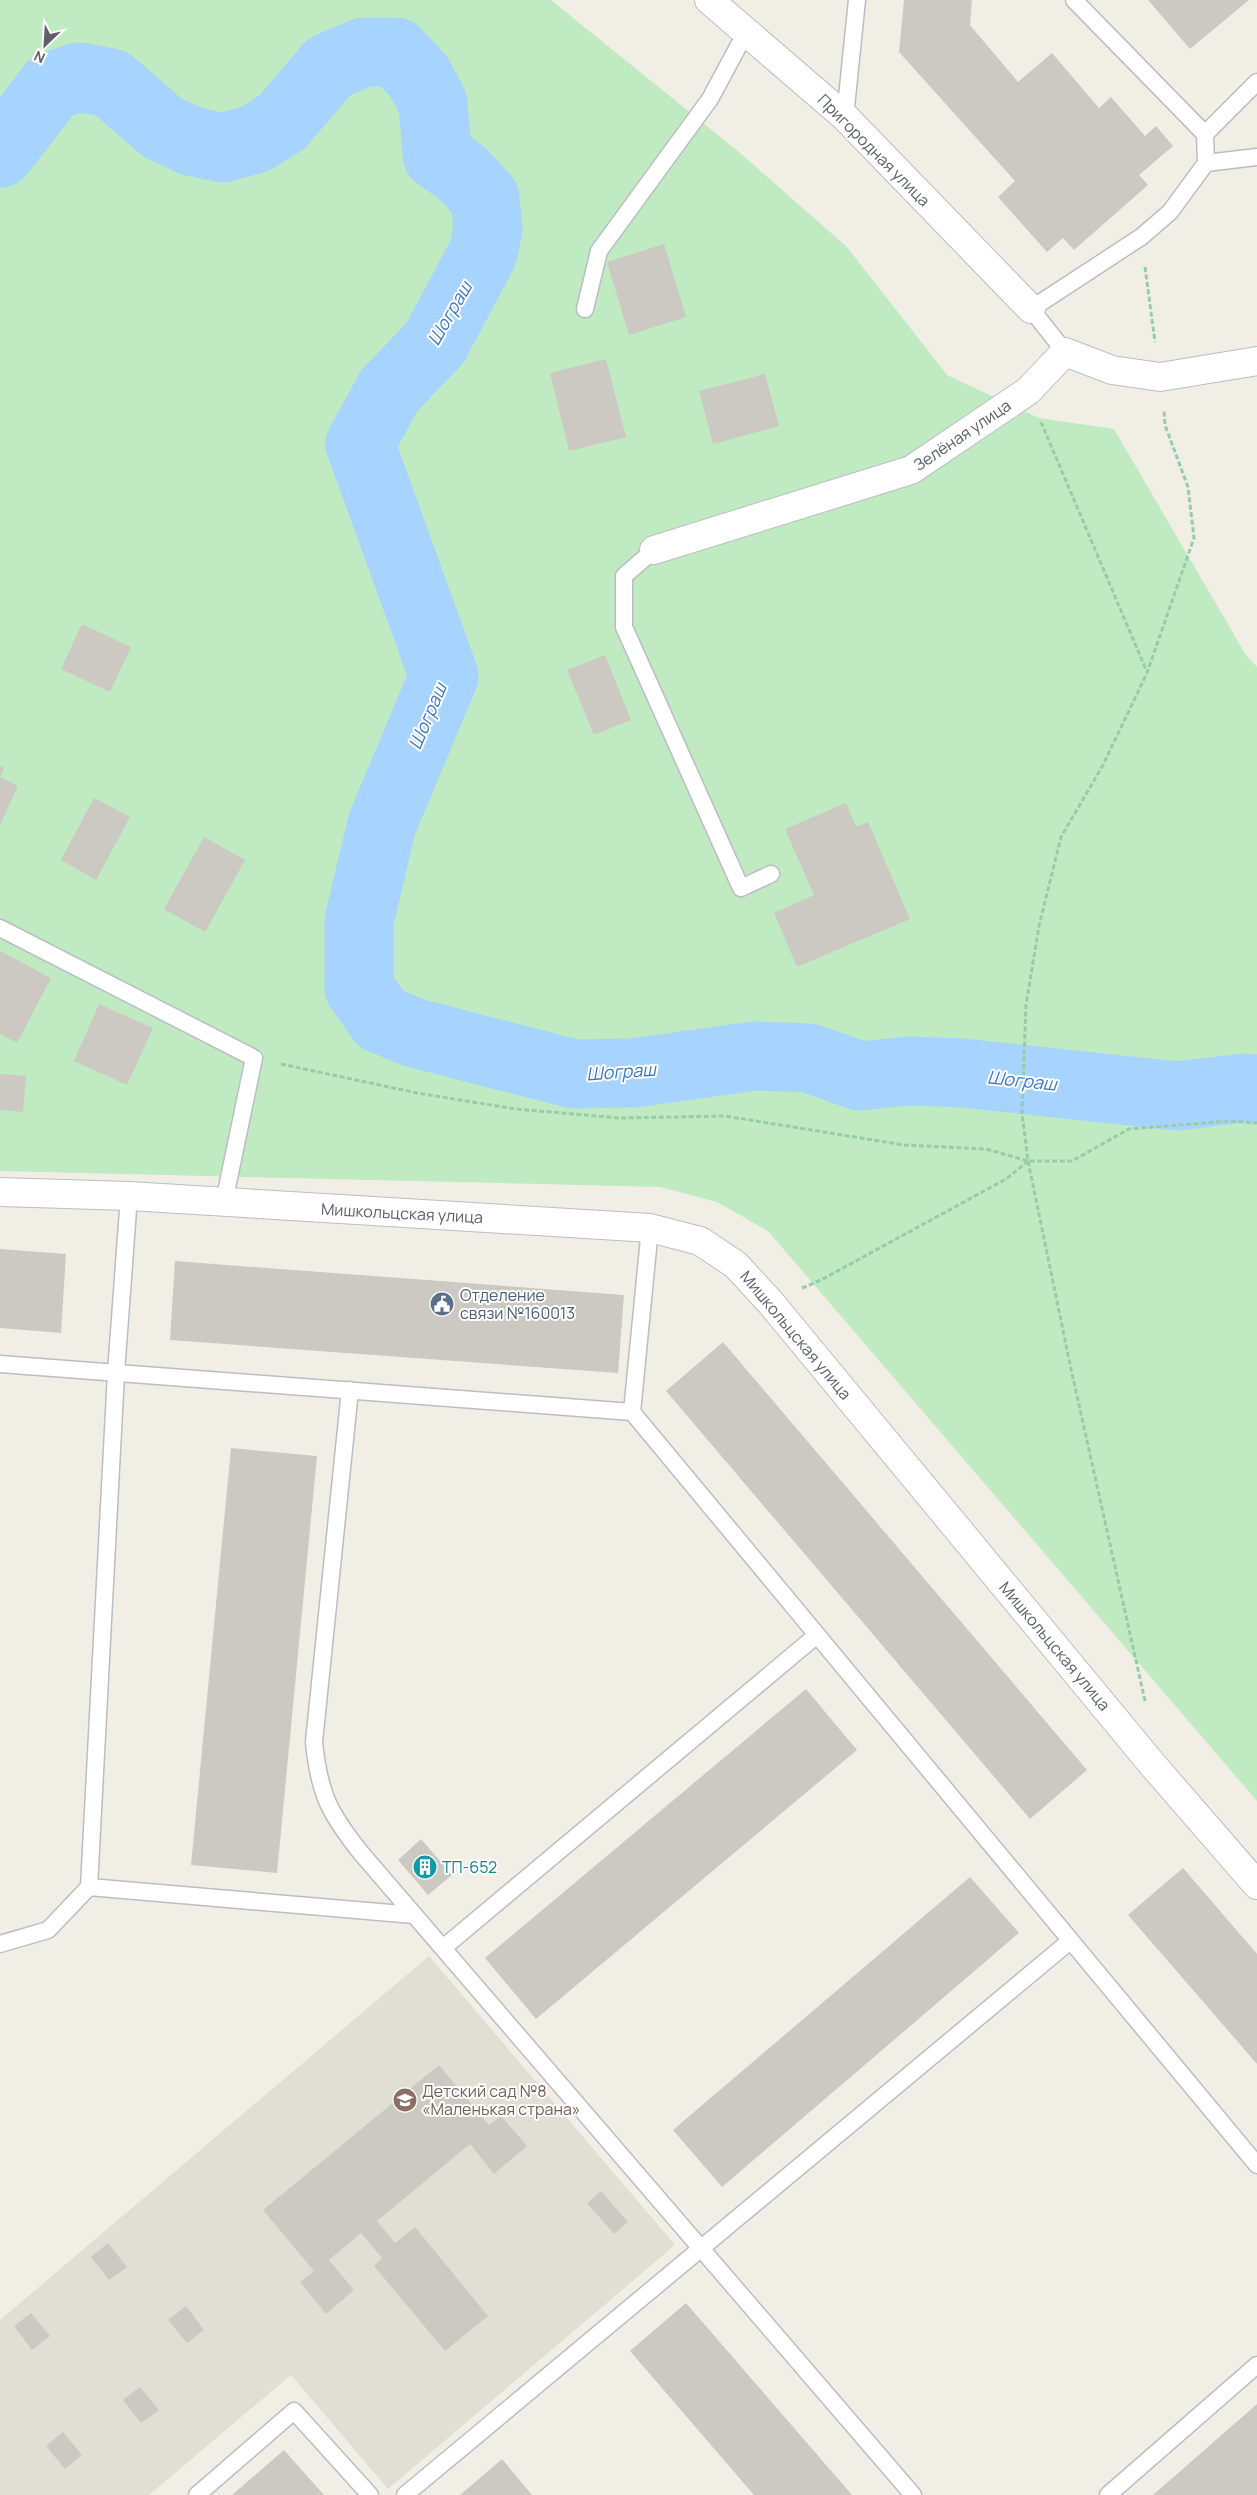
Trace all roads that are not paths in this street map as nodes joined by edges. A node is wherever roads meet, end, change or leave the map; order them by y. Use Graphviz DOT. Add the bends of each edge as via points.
graph roads {
  1 [pos="709,0"];
  2 [pos="857,0"];
  3 [pos="1078,2"];
  4 [pos="746,32"];
  5 [pos="1257,82"];
  6 [pos="845,117"];
  7 [pos="1205,134"];
  8 [pos="1257,157"];
  9 [pos="1206,163"];
  10 [pos="1031,309"];
  11 [pos="585,310"];
  12 [pos="1065,352"];
  13 [pos="1257,361"];
  14 [pos="654,550"];
  15 [pos="772,874"];
  16 [pos="0,928"];
  17 [pos="0,1192"];
  18 [pos="129,1196"];
  19 [pos="224,1202"];
  20 [pos="650,1228"];
  21 [pos="0,1364"];
  22 [pos="116,1373"];
  23 [pos="350,1390"];
  24 [pos="632,1412"];
  25 [pos="817,1635"];
  26 [pos="1257,1885"];
  27 [pos="89,1887"];
  28 [pos="414,1915"];
  29 [pos="1070,1941"];
  30 [pos="0,1944"];
  31 [pos="443,1948"];
  32 [pos="1257,2165"];
  33 [pos="701,2248"];
  34 [pos="1257,2365"];
  35 [pos="197,2495"];
  36 [pos="370,2495"];
  37 [pos="405,2495"];
  38 [pos="913,2495"];
  39 [pos="1108,2495"];
  1 -- 4 [label="street, Пригородная улица"];
  2 -- 6 [label="lane"];
  3 -- 7 [label="lane"];
  4 -- 6 [label="street, Пригородная улица"];
  4 -- 11 [label="lane" via="710,99 599,251"];
  5 -- 7 [label="lane"];
  6 -- 10 [label="street, Пригородная улица"];
  7 -- 9 [label="lane"];
  8 -- 9 [label="lane"];
  9 -- 10 [label="lane" via="1170,212 1142,237"];
  10 -- 12 [label="lane"];
  12 -- 13 [label="street" via="1112,370 1160,377"];
  12 -- 14 [label="street, Зелёная улица" via="1028,390 911,470"];
  14 -- 15 [label="lane" via="624,576 624,627 741,888"];
  16 -- 19 [label="lane" via="254,1058"];
  17 -- 18 [label="street, Мишкольцская улица"];
  18 -- 19 [label="street, Мишкольцская улица"];
  18 -- 22 [label="lane"];
  19 -- 20 [label="street, Мишкольцская улица"];
  20 -- 24 [label="lane"];
  20 -- 26 [label="street, Мишкольцская улица" via="700,1241 736,1265"];
  21 -- 22 [label="lane"];
  22 -- 23 [label="lane"];
  22 -- 27 [label="lane"];
  23 -- 24 [label="lane"];
  23 -- 28 [label="lane" via="314,1742 317,1775 326,1803 341,1828"];
  24 -- 25 [label="lane"];
  25 -- 29 [label="lane"];
  25 -- 31 [label="lane"];
  27 -- 28 [label="lane"];
  27 -- 30 [label="lane" via="48,1930"];
  28 -- 31 [label="lane"];
  29 -- 32 [label="lane"];
  29 -- 33 [label="lane"];
  31 -- 33 [label="lane"];
  33 -- 37 [label="lane"];
  33 -- 38 [label="lane"];
  34 -- 39 [label="lane"];
  35 -- 36 [label="lane" via="294,2411"];
}
